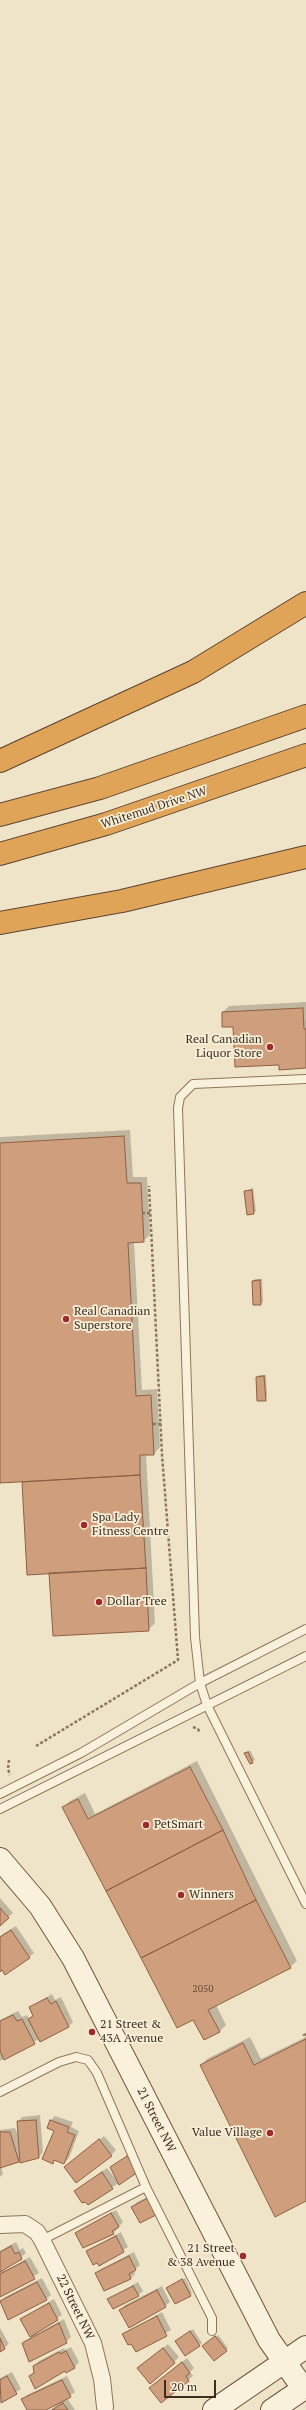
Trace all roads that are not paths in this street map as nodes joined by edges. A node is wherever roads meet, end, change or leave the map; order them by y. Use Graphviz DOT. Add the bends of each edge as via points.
graph roads {
  1 [pos="306,603"];
  2 [pos="306,716"];
  3 [pos="306,755"];
  4 [pos="0,761"];
  5 [pos="0,815"];
  6 [pos="0,854"];
  7 [pos="306,857"];
  8 [pos="0,923"];
  9 [pos="306,1079"];
  10 [pos="306,1629"];
  11 [pos="306,1656"];
  12 [pos="200,1683"];
  13 [pos="207,1705"];
  14 [pos="0,1794"];
  15 [pos="0,1809"];
  16 [pos="0,1858"];
  17 [pos="306,1904"];
  18 [pos="0,2092"];
  19 [pos="146,2187"];
  20 [pos="0,2225"];
  21 [pos="42,2240"];
  22 [pos="212,2331"];
  23 [pos="306,2347"];
  24 [pos="284,2362"];
  25 [pos="305,2387"];
  26 [pos="105,2407"];
  27 [pos="214,2410"];
  28 [pos="272,2410"];
  1 -- 4 [label="highway" via="193,672"];
  2 -- 5 [label="highway" via="100,788"];
  3 -- 6 [label="highway, Whitemud Drive NW" via="106,824"];
  7 -- 8 [label="highway" via="122,901"];
  9 -- 12 [label="lane" via="197,1084 188,1088 180,1097 178,1108 195,1638"];
  10 -- 12 [label="lane"];
  11 -- 13 [label="lane"];
  12 -- 13 [label="lane"];
  12 -- 14 [label="lane" via="81,1753"];
  13 -- 15 [label="lane"];
  13 -- 17 [label="lane"];
  16 -- 24 [label="street, 21 Street NW" via="40,1906 73,1958 269,2340"];
  18 -- 19 [label="lane" via="59,2062 76,2057 88,2060 97,2073"];
  19 -- 21 [label="lane"];
  19 -- 22 [label="lane" via="212,2318"];
  20 -- 21 [label="street, 22 Street NW" via="18,2223 32,2227"];
  21 -- 26 [label="street, 22 Street NW" via="93,2343 102,2379"];
  23 -- 24 [label="street"];
  24 -- 25 [label="street, 21 Street NW"];
  24 -- 27 [label="street"];
  25 -- 28 [label="street"];
}
